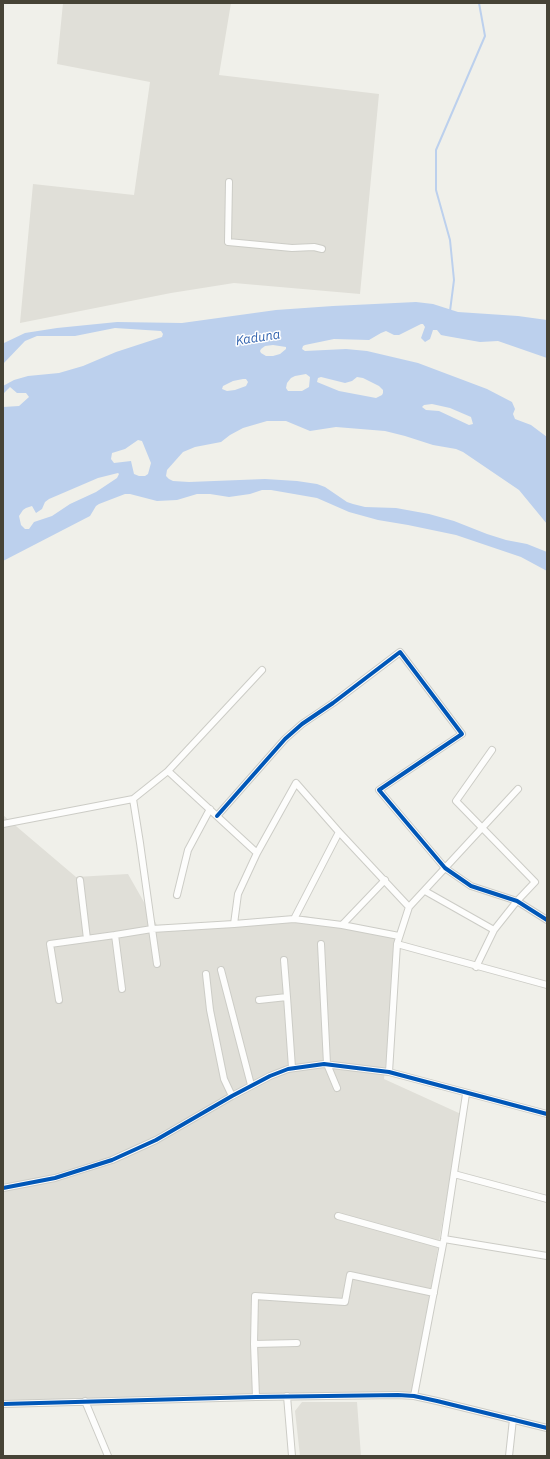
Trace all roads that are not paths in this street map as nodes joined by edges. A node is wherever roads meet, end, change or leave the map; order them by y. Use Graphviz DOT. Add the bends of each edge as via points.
graph roads {
  1 [pos="229,182"];
  2 [pos="322,249"];
  3 [pos="262,670"];
  4 [pos="492,750"];
  5 [pos="168,771"];
  6 [pos="518,789"];
  7 [pos="133,799"];
  8 [pos="210,809"];
  9 [pos="217,816"];
  10 [pos="3,824"];
  11 [pos="482,828"];
  12 [pos="340,832"];
  13 [pos="257,853"];
  14 [pos="445,868"];
  15 [pos="80,880"];
  16 [pos="385,880"];
  17 [pos="425,891"];
  18 [pos="177,895"];
  19 [pos="517,900"];
  20 [pos="409,907"];
  21 [pos="294,920"];
  22 [pos="547,920"];
  23 [pos="234,924"];
  24 [pos="342,925"];
  25 [pos="152,929"];
  26 [pos="494,930"];
  27 [pos="115,935"];
  28 [pos="399,936"];
  29 [pos="87,939"];
  30 [pos="321,944"];
  31 [pos="397,944"];
  32 [pos="284,960"];
  33 [pos="157,964"];
  34 [pos="476,967"];
  35 [pos="221,970"];
  36 [pos="206,974"];
  37 [pos="547,985"];
  38 [pos="122,989"];
  39 [pos="287,996"];
  40 [pos="59,1000"];
  41 [pos="259,1000"];
  42 [pos="328,1064"];
  43 [pos="292,1068"];
  44 [pos="389,1072"];
  45 [pos="252,1085"];
  46 [pos="337,1088"];
  47 [pos="466,1094"];
  48 [pos="232,1096"];
  49 [pos="547,1114"];
  50 [pos="454,1174"];
  51 [pos="3,1188"];
  52 [pos="547,1199"];
  53 [pos="338,1216"];
  54 [pos="443,1242"];
  55 [pos="547,1256"];
  56 [pos="434,1293"];
  57 [pos="297,1343"];
  58 [pos="254,1344"];
  59 [pos="286,1396"];
  60 [pos="414,1396"];
  61 [pos="256,1397"];
  62 [pos="85,1401"];
  63 [pos="3,1404"];
  64 [pos="513,1419"];
  65 [pos="547,1428"];
  66 [pos="108,1456"];
  67 [pos="292,1456"];
  68 [pos="508,1456"];
  1 -- 2 [label="street" via="228,242"];
  3 -- 5 [label="street"];
  4 -- 11 [label="street" via="456,801"];
  5 -- 7 [label="street"];
  5 -- 8 [label="street"];
  6 -- 11 [label="street"];
  7 -- 10 [label="street"];
  7 -- 25 [label="street"];
  8 -- 9 [label="street"];
  8 -- 18 [label="street" via="188,850"];
  9 -- 13 [label="street"];
  9 -- 14 [label="street" via="285,739 400,652 462,734 379,790"];
  11 -- 14 [label="street"];
  11 -- 19 [label="street" via="535,882"];
  12 -- 13 [label="street" via="296,783"];
  12 -- 16 [label="street"];
  12 -- 21 [label="street"];
  13 -- 23 [label="street" via="238,894"];
  14 -- 17 [label="street"];
  14 -- 19 [label="street" via="471,886"];
  15 -- 29 [label="street"];
  16 -- 20 [label="street"];
  16 -- 24 [label="street"];
  17 -- 20 [label="street"];
  17 -- 26 [label="street"];
  19 -- 22 [label="street"];
  19 -- 26 [label="street"];
  20 -- 28 [label="street"];
  21 -- 23 [label="street"];
  21 -- 24 [label="street"];
  23 -- 25 [label="street"];
  24 -- 28 [label="street"];
  25 -- 27 [label="street"];
  25 -- 33 [label="street"];
  26 -- 34 [label="street"];
  27 -- 29 [label="street"];
  27 -- 38 [label="street"];
  28 -- 31 [label="street"];
  29 -- 40 [label="street" via="50,944"];
  30 -- 42 [label="street"];
  31 -- 34 [label="street"];
  31 -- 44 [label="street"];
  32 -- 39 [label="street"];
  34 -- 37 [label="street"];
  35 -- 45 [label="street"];
  36 -- 48 [label="street" via="210,1010 224,1079"];
  39 -- 41 [label="street"];
  39 -- 43 [label="street"];
  42 -- 43 [label="street"];
  42 -- 44 [label="street"];
  42 -- 46 [label="street"];
  43 -- 45 [label="street"];
  44 -- 47 [label="street"];
  45 -- 48 [label="street"];
  47 -- 49 [label="street"];
  47 -- 50 [label="street"];
  48 -- 51 [label="street" via="156,1140 112,1160 55,1178"];
  50 -- 52 [label="street"];
  50 -- 54 [label="street"];
  53 -- 54 [label="street"];
  54 -- 55 [label="street"];
  54 -- 56 [label="street"];
  56 -- 58 [label="street" via="350,1275 345,1302 255,1296"];
  56 -- 60 [label="street"];
  57 -- 58 [label="street"];
  58 -- 61 [label="street"];
  59 -- 60 [label="street"];
  59 -- 61 [label="street"];
  59 -- 67 [label="street"];
  60 -- 64 [label="street"];
  61 -- 62 [label="street"];
  62 -- 63 [label="street"];
  62 -- 66 [label="street"];
  64 -- 65 [label="street"];
  64 -- 68 [label="street"];
}
